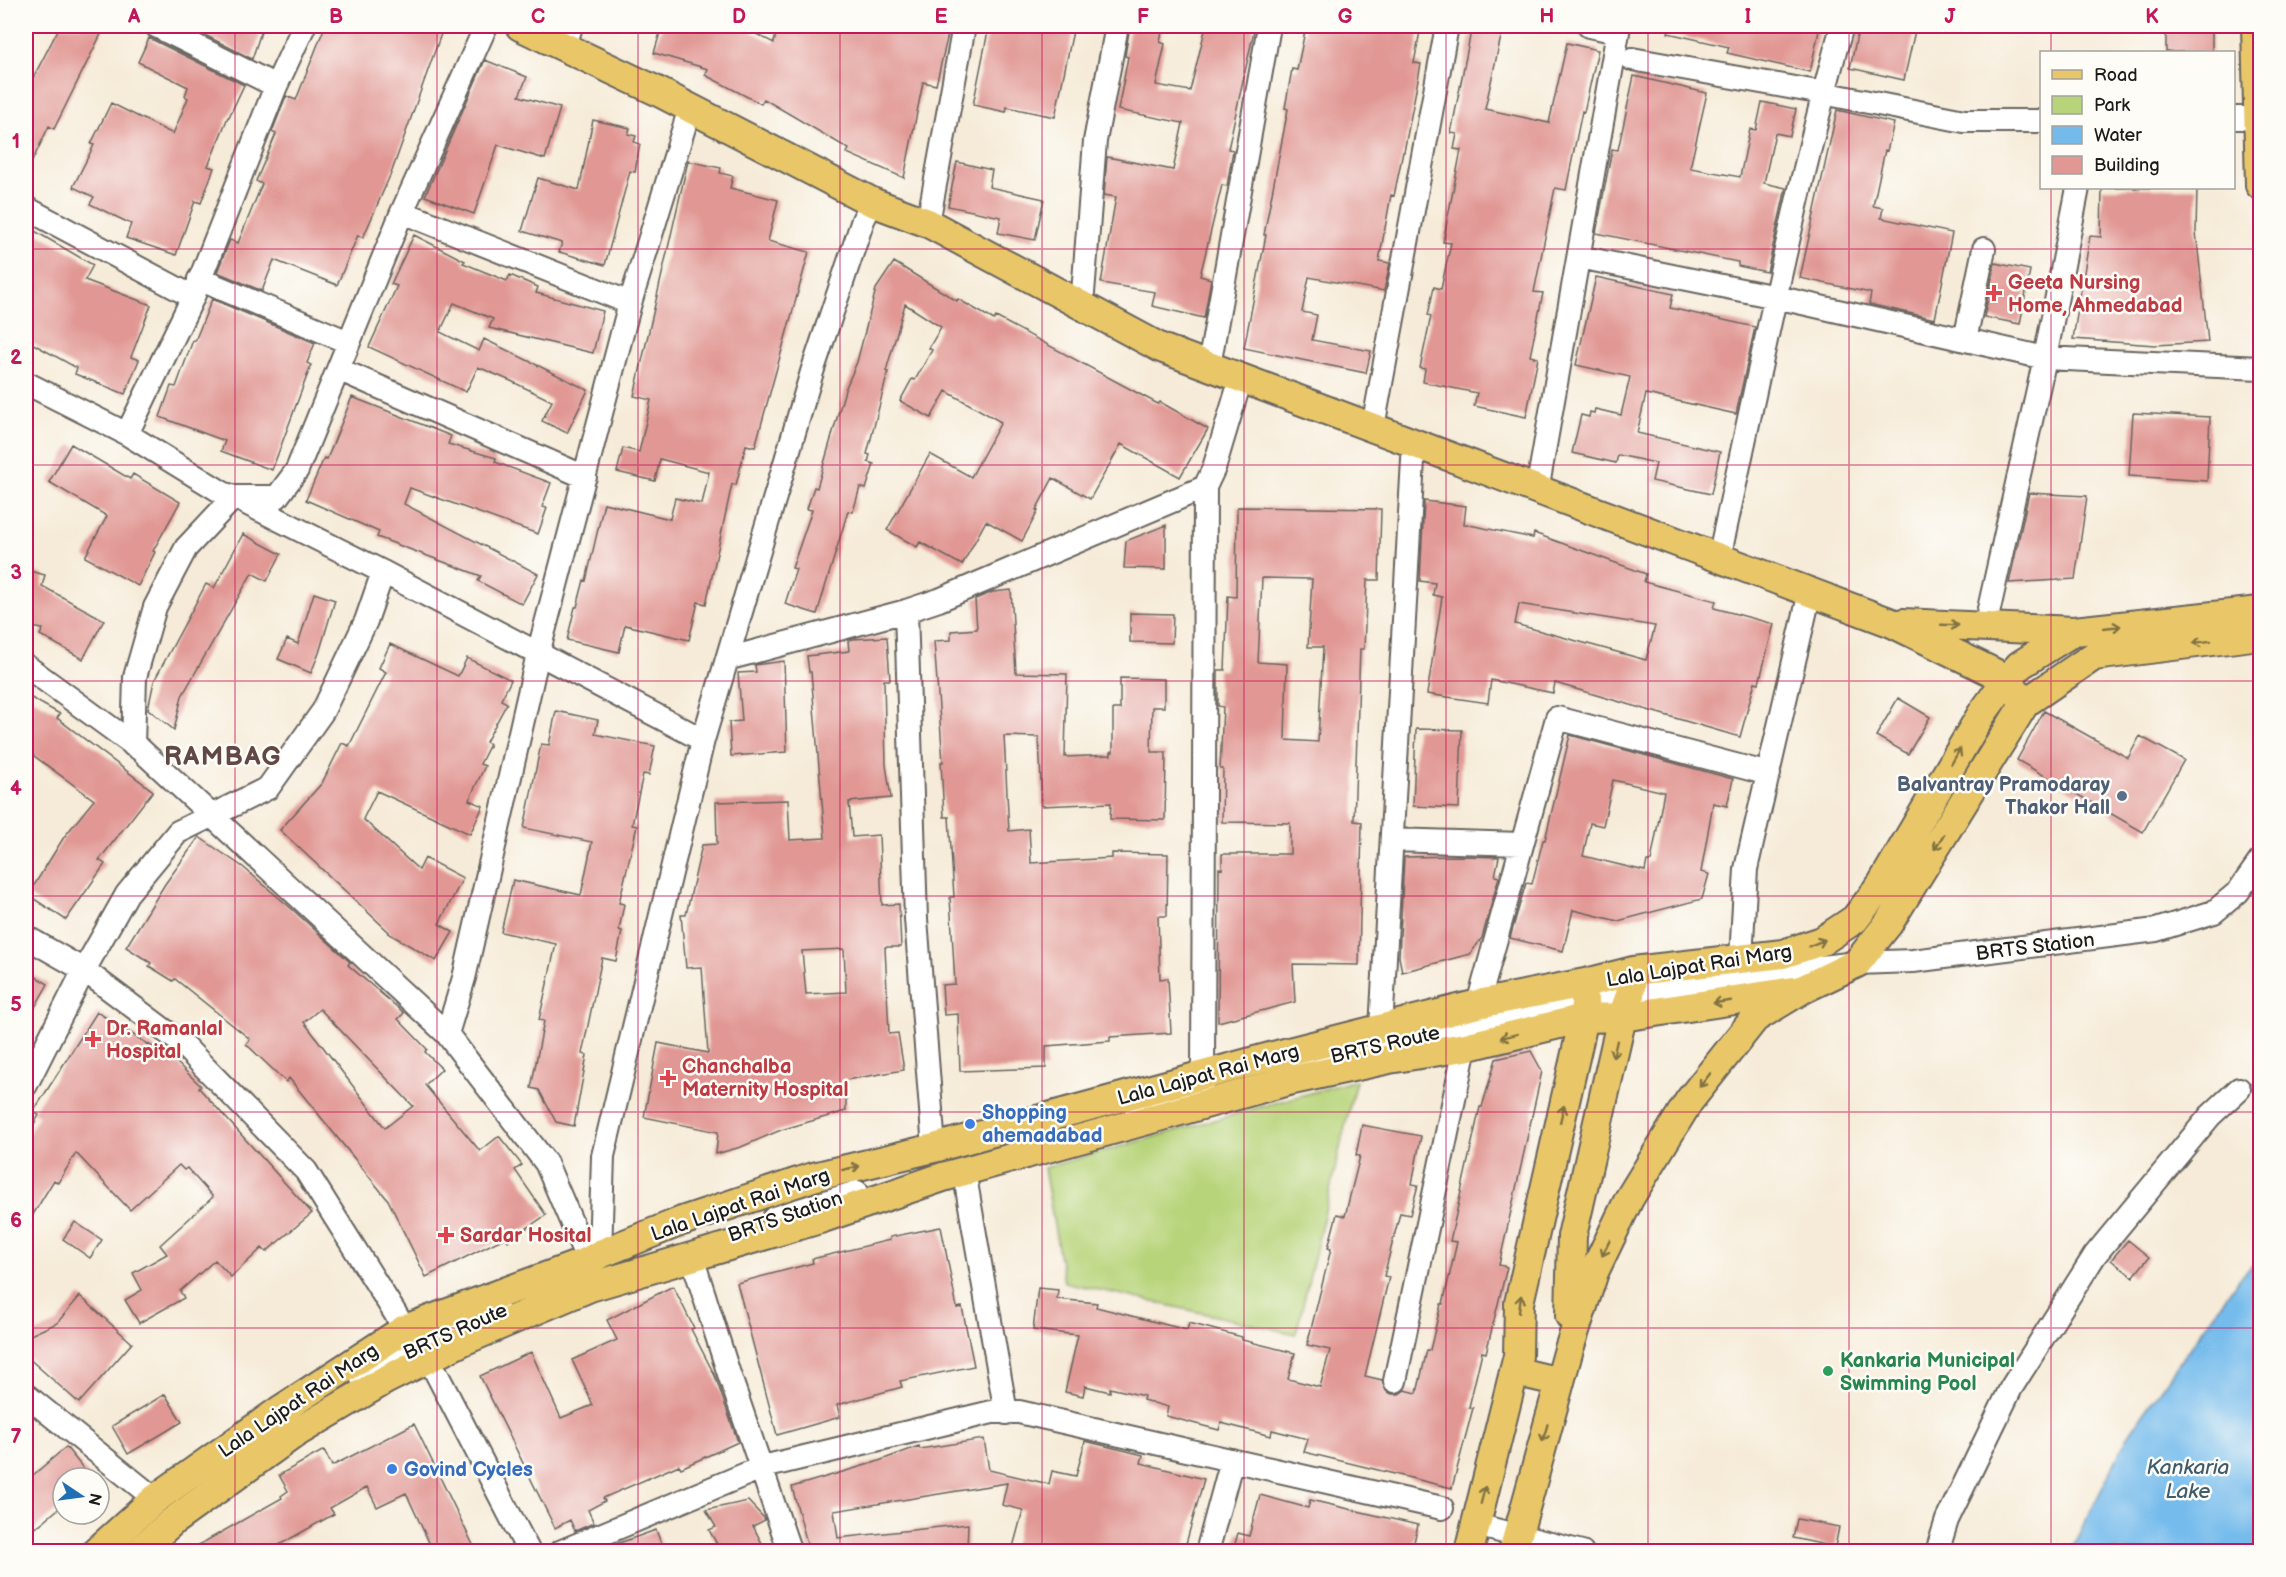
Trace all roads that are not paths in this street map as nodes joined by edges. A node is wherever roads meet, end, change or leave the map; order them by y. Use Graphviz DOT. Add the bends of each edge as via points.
graph roads {
  1 [pos="156,26"];
  2 [pos="304,26"];
  3 [pos="486,26"];
  4 [pos="520,26"];
  5 [pos="964,26"];
  6 [pos="1117,26"];
  7 [pos="1269,26"];
  8 [pos="1447,26"];
  9 [pos="1589,26"];
  10 [pos="1842,26"];
  11 [pos="2256,26"];
  12 [pos="1619,29"];
  13 [pos="568,36"];
  14 [pos="1632,59"];
  15 [pos="276,86"];
  16 [pos="1823,93"];
  17 [pos="690,108"];
  18 [pos="2246,118"];
  19 [pos="2040,121"];
  20 [pos="2260,185"];
  21 [pos="2078,189"];
  22 [pos="872,202"];
  23 [pos="26,208"];
  24 [pos="402,212"];
  25 [pos="928,223"];
  26 [pos="1984,249"];
  27 [pos="1579,257"];
  28 [pos="196,288"];
  29 [pos="1776,297"];
  30 [pos="630,303"];
  31 [pos="1082,306"];
  32 [pos="1965,340"];
  33 [pos="348,342"];
  34 [pos="2045,358"];
  35 [pos="1209,366"];
  36 [pos="2260,368"];
  37 [pos="338,369"];
  38 [pos="1241,378"];
  39 [pos="26,383"];
  40 [pos="1373,427"];
  41 [pos="128,434"];
  42 [pos="1414,442"];
  43 [pos="585,477"];
  44 [pos="1205,487"];
  45 [pos="1538,491"];
  46 [pos="234,497"];
  47 [pos="1719,558"];
  48 [pos="383,572"];
  49 [pos="1810,592"];
  50 [pos="906,611"];
  51 [pos="2260,611"];
  52 [pos="1892,623"];
  53 [pos="1985,627"];
  54 [pos="2074,631"];
  55 [pos="2260,635"];
  56 [pos="538,654"];
  57 [pos="727,659"];
  58 [pos="26,666"];
  59 [pos="2007,679"];
  60 [pos="2025,703"];
  61 [pos="703,740"];
  62 [pos="133,745"];
  63 [pos="1769,774"];
  64 [pos="212,816"];
  65 [pos="1392,840"];
  66 [pos="1522,844"];
  67 [pos="2260,861"];
  68 [pos="26,938"];
  69 [pos="1741,959"];
  70 [pos="1857,963"];
  71 [pos="84,970"];
  72 [pos="1801,990"];
  73 [pos="1628,994"];
  74 [pos="1586,1001"];
  75 [pos="1478,1004"];
  76 [pos="1381,1029"];
  77 [pos="447,1034"];
  78 [pos="1465,1047"];
  79 [pos="1203,1076"];
  80 [pos="26,1085"];
  81 [pos="2240,1089"];
  82 [pos="934,1148"];
  83 [pos="964,1171"];
  84 [pos="870,1188"];
  85 [pos="697,1251"];
  86 [pos="594,1258"];
  87 [pos="418,1345"];
  88 [pos="1569,1349"];
  89 [pos="1514,1371"];
  90 [pos="1395,1381"];
  91 [pos="1560,1382"];
  92 [pos="26,1395"];
  93 [pos="1006,1413"];
  94 [pos="1232,1460"];
  95 [pos="763,1467"];
  96 [pos="155,1499"];
  97 [pos="1442,1508"];
  98 [pos="1472,1538"];
  99 [pos="1515,1544"];
  100 [pos="96,1551"];
  101 [pos="117,1551"];
  102 [pos="138,1551"];
  103 [pos="530,1551"];
  104 [pos="560,1551"];
  105 [pos="790,1551"];
  106 [pos="1208,1551"];
  107 [pos="1582,1551"];
  108 [pos="1937,1551"];
  1 -- 15 [label="street"];
  2 -- 15 [label="street"];
  3 -- 24 [label="street"];
  4 -- 13 [label="main road"];
  5 -- 25 [label="street"];
  6 -- 31 [label="street" via="1095,141"];
  7 -- 35 [label="street"];
  8 -- 40 [label="street"];
  9 -- 12 [label="street"];
  10 -- 16 [label="street"];
  11 -- 18 [label="main road"];
  12 -- 27 [label="street"];
  13 -- 17 [label="main road"];
  14 -- 16 [label="street"];
  15 -- 28 [label="street"];
  16 -- 19 [label="street" via="1964,122"];
  16 -- 29 [label="street"];
  17 -- 22 [label="main road"];
  17 -- 30 [label="street"];
  18 -- 20 [label="main road"];
  21 -- 34 [label="street"];
  22 -- 25 [label="main road"];
  22 -- 57 [label="street" via="812,372"];
  23 -- 28 [label="street"];
  24 -- 30 [label="street"];
  24 -- 33 [label="street"];
  25 -- 31 [label="main road"];
  26 -- 32 [label="street"];
  27 -- 29 [label="street"];
  27 -- 45 [label="street"];
  28 -- 33 [label="street"];
  28 -- 41 [label="street"];
  29 -- 32 [label="street"];
  29 -- 47 [label="street"];
  30 -- 43 [label="street"];
  31 -- 35 [label="main road" via="1161,348"];
  32 -- 34 [label="street"];
  33 -- 37 [label="street"];
  34 -- 36 [label="street"];
  34 -- 53 [label="street"];
  35 -- 38 [label="main road"];
  37 -- 43 [label="street"];
  37 -- 46 [label="street" via="297,470 277,497"];
  38 -- 40 [label="main road"];
  38 -- 44 [label="street"];
  39 -- 41 [label="street"];
  40 -- 42 [label="main road"];
  41 -- 46 [label="street"];
  42 -- 45 [label="main road"];
  42 -- 65 [label="street"];
  43 -- 56 [label="street"];
  44 -- 50 [label="street"];
  44 -- 79 [label="street"];
  45 -- 47 [label="main road"];
  46 -- 48 [label="street"];
  46 -- 62 [label="street" via="186,548 155,607 135,677"];
  47 -- 49 [label="main road"];
  48 -- 56 [label="street"];
  48 -- 64 [label="street" via="366,621 323,711 267,788"];
  49 -- 52 [label="main road"];
  49 -- 63 [label="street"];
  50 -- 57 [label="street"];
  50 -- 82 [label="street" via="916,920"];
  54 -- 51 [label="main road, Lala Lajpat Rai Marg, one-way"];
  52 -- 53 [label="main road, one-way"];
  52 -- 59 [label="main road"];
  53 -- 54 [label="main road"];
  54 -- 59 [label="main road, Lala Lajpat Rai Marg" via="2020,665"];
  55 -- 60 [label="main road, one-way" via="2094,656"];
  56 -- 61 [label="street"];
  56 -- 77 [label="street" via="464,978"];
  57 -- 61 [label="street"];
  58 -- 62 [label="street"];
  59 -- 60 [label="main road"];
  69 -- 59 [label="main road, Lala Lajpat Rai Marg, one-way" via="1783,954 1822,941 1855,919 1881,885 1981,715"];
  60 -- 70 [label="main road, one-way" via="1888,924"];
  61 -- 86 [label="street" via="603,1156"];
  62 -- 64 [label="street"];
  63 -- 66 [label="street" via="1557,718"];
  63 -- 69 [label="street" via="1746,868"];
  64 -- 71 [label="street" via="178,832 127,894"];
  64 -- 77 [label="street"];
  65 -- 66 [label="street"];
  65 -- 76 [label="street"];
  66 -- 75 [label="street"];
  67 -- 70 [label="street, BRTS Station" via="2238,892 2214,912 2156,930 1913,962"];
  68 -- 71 [label="street"];
  69 -- 73 [label="main road, Lala Lajpat Rai Marg"];
  70 -- 72 [label="main road"];
  70 -- 73 [label="street"];
  71 -- 80 [label="street"];
  71 -- 87 [label="street" via="180,1042 306,1171"];
  72 -- 73 [label="main road, Lala Lajpat Rai Marg, one-way"];
  72 -- 88 [label="main road, one-way" via="1755,1018 1689,1101 1629,1199 1609,1240 1594,1272"];
  73 -- 74 [label="main road, Lala Lajpat Rai Marg"];
  73 -- 74 [label="main road, Lala Lajpat Rai Marg"];
  73 -- 88 [label="main road, one-way" via="1572,1236"];
  74 -- 75 [label="main road, Lala Lajpat Rai Marg"];
  74 -- 78 [label="main road, Lala Lajpat Rai Marg, one-way"];
  74 -- 84 [label="street, BRTS Route" via="1230,1081"];
  89 -- 74 [label="main road, one-way" via="1519,1303"];
  75 -- 76 [label="main road, Lala Lajpat Rai Marg"];
  76 -- 79 [label="main road, Lala Lajpat Rai Marg"];
  77 -- 86 [label="street" via="546,1163"];
  78 -- 83 [label="main road, Lala Lajpat Rai Marg" via="1288,1081"];
  78 -- 90 [label="street"];
  79 -- 82 [label="main road, Lala Lajpat Rai Marg"];
  81 -- 108 [label="street" via="2210,1116 2095,1255 2011,1388 1947,1520"];
  86 -- 82 [label="main road, Lala Lajpat Rai Marg, one-way" via="682,1221 813,1177"];
  83 -- 85 [label="main road, Lala Lajpat Rai Marg" via="820,1219"];
  83 -- 93 [label="street"];
  84 -- 85 [label="street, BRTS Station" via="762,1222"];
  85 -- 87 [label="main road, Lala Lajpat Rai Marg" via="590,1287 465,1340"];
  85 -- 95 [label="street" via="728,1371"];
  86 -- 87 [label="main road, Lala Lajpat Rai Marg"];
  87 -- 96 [label="main road, Lala Lajpat Rai Marg" via="279,1411"];
  87 -- 101 [label="street, BRTS Route" via="288,1423 208,1478"];
  87 -- 102 [label="main road, Lala Lajpat Rai Marg" via="385,1380 294,1434 172,1521"];
  87 -- 103 [label="street"];
  88 -- 91 [label="main road"];
  89 -- 91 [label="main road"];
  98 -- 89 [label="main road, one-way"];
  91 -- 99 [label="main road, one-way"];
  92 -- 96 [label="street"];
  93 -- 94 [label="street"];
  93 -- 95 [label="street" via="992,1412"];
  94 -- 97 [label="street"];
  94 -- 106 [label="street"];
  95 -- 104 [label="street"];
  95 -- 105 [label="street"];
  96 -- 100 [label="main road, Lala Lajpat Rai Marg"];
  98 -- 99 [label="street"];
  99 -- 107 [label="street"];
}
